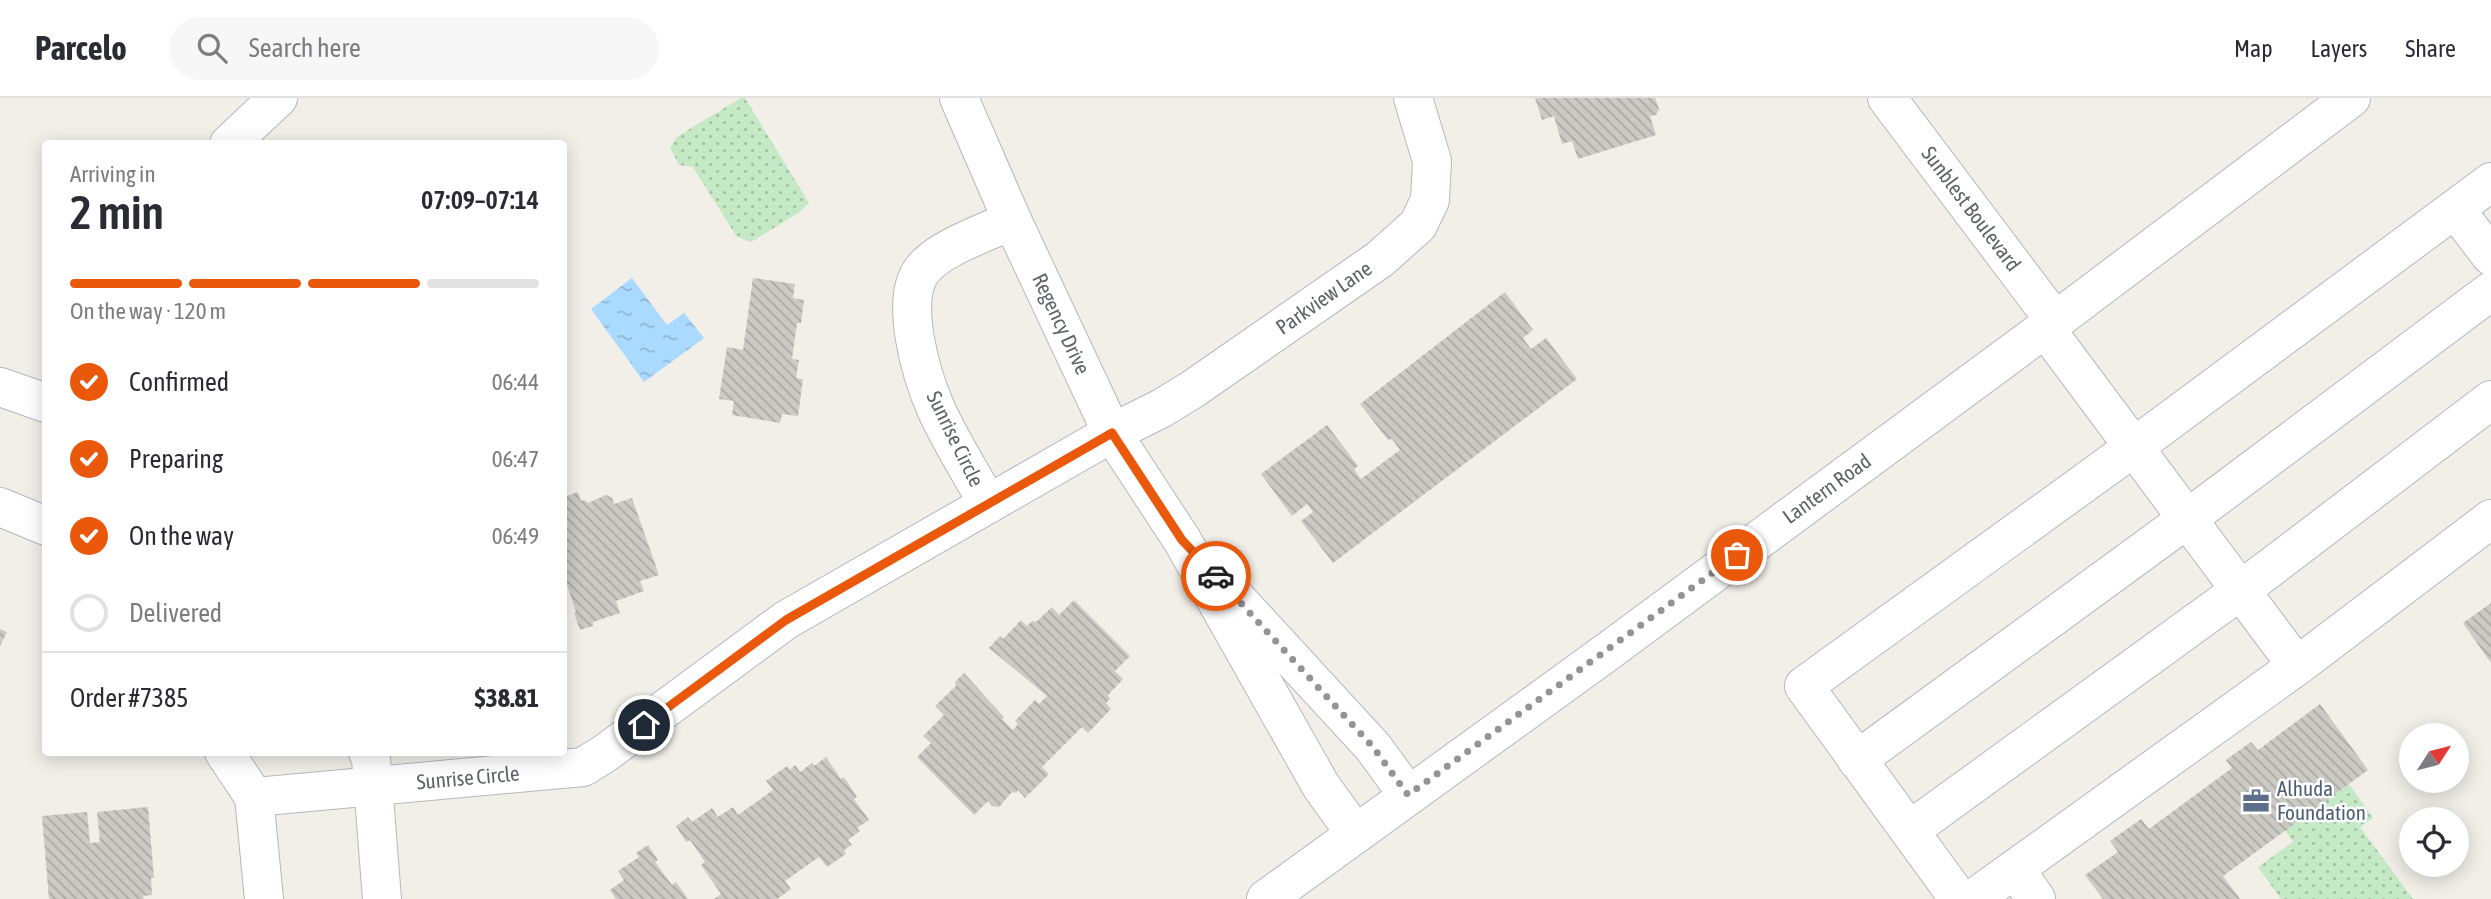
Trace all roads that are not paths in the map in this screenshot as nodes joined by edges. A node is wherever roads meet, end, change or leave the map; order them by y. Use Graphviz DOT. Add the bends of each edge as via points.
graph roads {
  1 [pos="278,98"];
  2 [pos="959,98"];
  3 [pos="1413,98"];
  4 [pos="1887,98"];
  5 [pos="2351,98"];
  6 [pos="233,140"];
  7 [pos="2491,182"];
  8 [pos="2455,209"];
  9 [pos="1012,220"];
  10 [pos="2491,256"];
  11 [pos="2491,291"];
  12 [pos="2050,324"];
  13 [pos="0,387"];
  14 [pos="2491,400"];
  15 [pos="42,402"];
  16 [pos="1112,433"];
  17 [pos="2134,447"];
  18 [pos="988,504"];
  19 [pos="0,507"];
  20 [pos="2187,519"];
  21 [pos="2491,519"];
  22 [pos="42,524"];
  23 [pos="1182,540"];
  24 [pos="2241,590"];
  25 [pos="2297,666"];
  26 [pos="227,756"];
  27 [pos="1857,760"];
  28 [pos="371,769"];
  29 [pos="1408,795"];
  30 [pos="254,797"];
  31 [pos="1910,830"];
  32 [pos="1355,833"];
  33 [pos="2026,884"];
  34 [pos="264,899"];
  35 [pos="382,899"];
  36 [pos="1266,899"];
  37 [pos="1959,899"];
  38 [pos="1973,899"];
  1 -- 6 [label="street"];
  2 -- 9 [label="street, Regency Drive"];
  3 -- 16 [label="street, Parkview Lane" via="1432,161 1430,200 1418,225 1380,260 1193,389"];
  4 -- 12 [label="street, Sunblest Boulevard"];
  5 -- 12 [label="street, Lantern Road"];
  7 -- 8 [label="street"];
  8 -- 10 [label="street"];
  8 -- 17 [label="street"];
  9 -- 16 [label="street, Regency Drive"];
  9 -- 18 [label="street, Sunrise Circle" via="936,257 921,271 913,291 912,320 936,409"];
  11 -- 20 [label="street"];
  12 -- 17 [label="street, Sunblest Boulevard"];
  12 -- 29 [label="street, Lantern Road"];
  13 -- 15 [label="street"];
  14 -- 24 [label="street"];
  16 -- 18 [label="street, Sunrise Circle"];
  16 -- 23 [label="street, Regency Drive"];
  17 -- 20 [label="street, Sunblest Boulevard"];
  17 -- 27 [label="street" via="1804,686"];
  18 -- 28 [label="street, Sunrise Circle" via="786,620 583,767"];
  19 -- 22 [label="street"];
  20 -- 24 [label="street, Sunblest Boulevard"];
  20 -- 27 [label="street"];
  21 -- 25 [label="street"];
  23 -- 29 [label="street, Regency Drive" via="1373,747"];
  23 -- 32 [label="street, Regency Drive" via="1321,786"];
  24 -- 25 [label="street, Sunblest Boulevard"];
  24 -- 31 [label="street"];
  25 -- 33 [label="street"];
  26 -- 30 [label="street"];
  27 -- 31 [label="street"];
  28 -- 30 [label="street, Sunrise Circle"];
  28 -- 35 [label="street"];
  29 -- 32 [label="street, Lantern Road"];
  30 -- 34 [label="street"];
  31 -- 37 [label="street"];
  32 -- 36 [label="street, Lantern Road"];
  33 -- 38 [label="street"];
}
